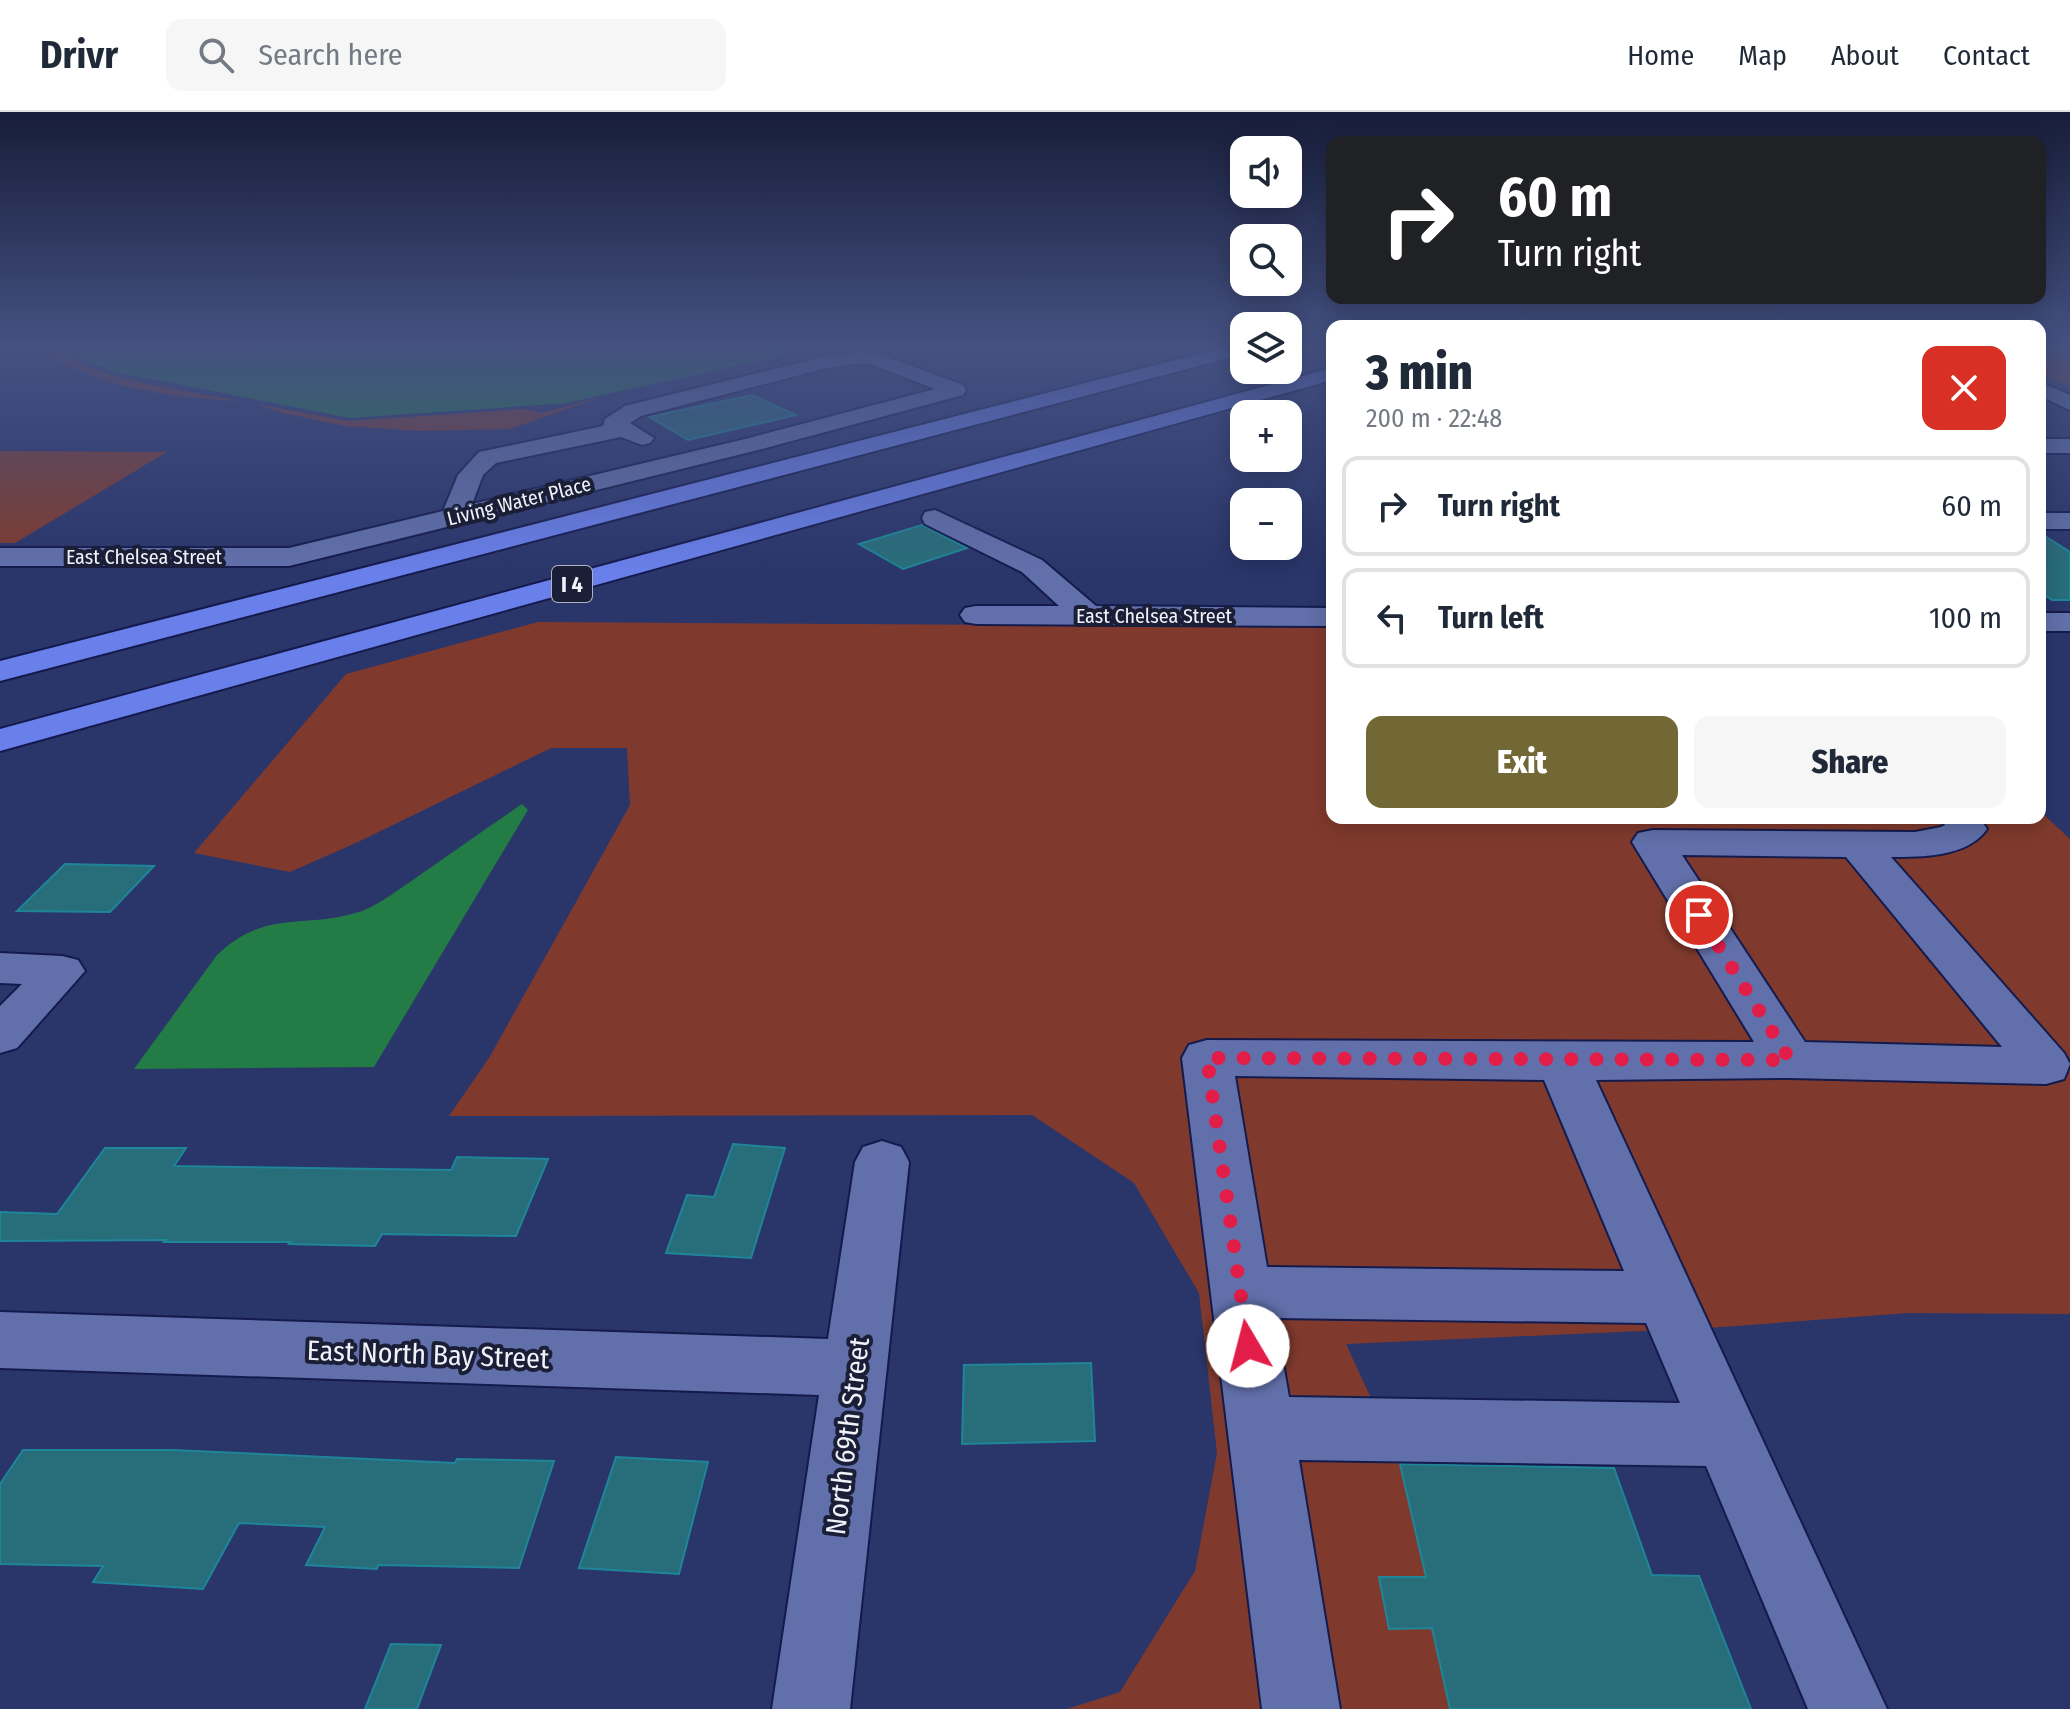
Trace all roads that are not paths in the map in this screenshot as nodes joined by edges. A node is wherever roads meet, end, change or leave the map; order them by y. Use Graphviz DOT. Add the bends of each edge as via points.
graph roads {
  1 [pos="623,422"];
  2 [pos="631,422"];
  3 [pos="837,422"];
  4 [pos="957,422"];
  5 [pos="1160,422"];
  6 [pos="1170,422"];
  7 [pos="1144,426"];
  8 [pos="2046,446"];
  9 [pos="2070,446"];
  10 [pos="676,463"];
  11 [pos="455,516"];
  12 [pos="935,518"];
  13 [pos="2046,521"];
  14 [pos="2070,521"];
  15 [pos="0,557"];
  16 [pos="289,557"];
  17 [pos="976,615"];
  18 [pos="1087,615"];
  19 [pos="1326,617"];
  20 [pos="2046,622"];
  21 [pos="2070,622"];
  22 [pos="0,671"];
  23 [pos="0,740"];
  24 [pos="1964,824"];
  25 [pos="1858,845"];
  26 [pos="0,968"];
  27 [pos="0,1036"];
  28 [pos="1790,1060"];
  29 [pos="1569,1062"];
  30 [pos="882,1162"];
  31 [pos="1240,1292"];
  32 [pos="1666,1297"];
  33 [pos="0,1340"];
  34 [pos="855,1368"];
  35 [pos="1260,1428"];
  36 [pos="1727,1435"];
  37 [pos="811,1709"];
  38 [pos="1301,1709"];
  39 [pos="1848,1709"];
  1 -- 11 [label="street" via="488,457 471,475"];
  2 -- 10 [label="street"];
  3 -- 10 [label="street, Living Water Place"];
  4 -- 22 [label="highway"];
  5 -- 7 [label="highway, I 4"];
  6 -- 7 [label="highway"];
  7 -- 23 [label="highway, I 4"];
  8 -- 9 [label="street"];
  10 -- 11 [label="street, Living Water Place"];
  11 -- 16 [label="street, Living Water Place"];
  12 -- 18 [label="street" via="1032,566"];
  13 -- 14 [label="street"];
  15 -- 16 [label="street, East Chelsea Street"];
  17 -- 18 [label="street, East Chelsea Street"];
  18 -- 19 [label="street, East Chelsea Street"];
  20 -- 21 [label="street"];
  24 -- 25 [label="street" via="1967,829 1956,838 1941,842"];
  25 -- 28 [label="street" via="1653,842"];
  25 -- 28 [label="street" via="2046,1066"];
  26 -- 27 [label="street" via="62,971"];
  28 -- 29 [label="street"];
  29 -- 31 [label="street" via="1207,1058"];
  29 -- 32 [label="street" via="1562,1062"];
  30 -- 34 [label="street, North 69th Street"];
  31 -- 32 [label="street"];
  31 -- 35 [label="street"];
  32 -- 36 [label="street"];
  33 -- 34 [label="street, East North Bay Street"];
  34 -- 37 [label="street, North 69th Street"];
  35 -- 36 [label="street"];
  35 -- 38 [label="street"];
  36 -- 39 [label="street"];
}
